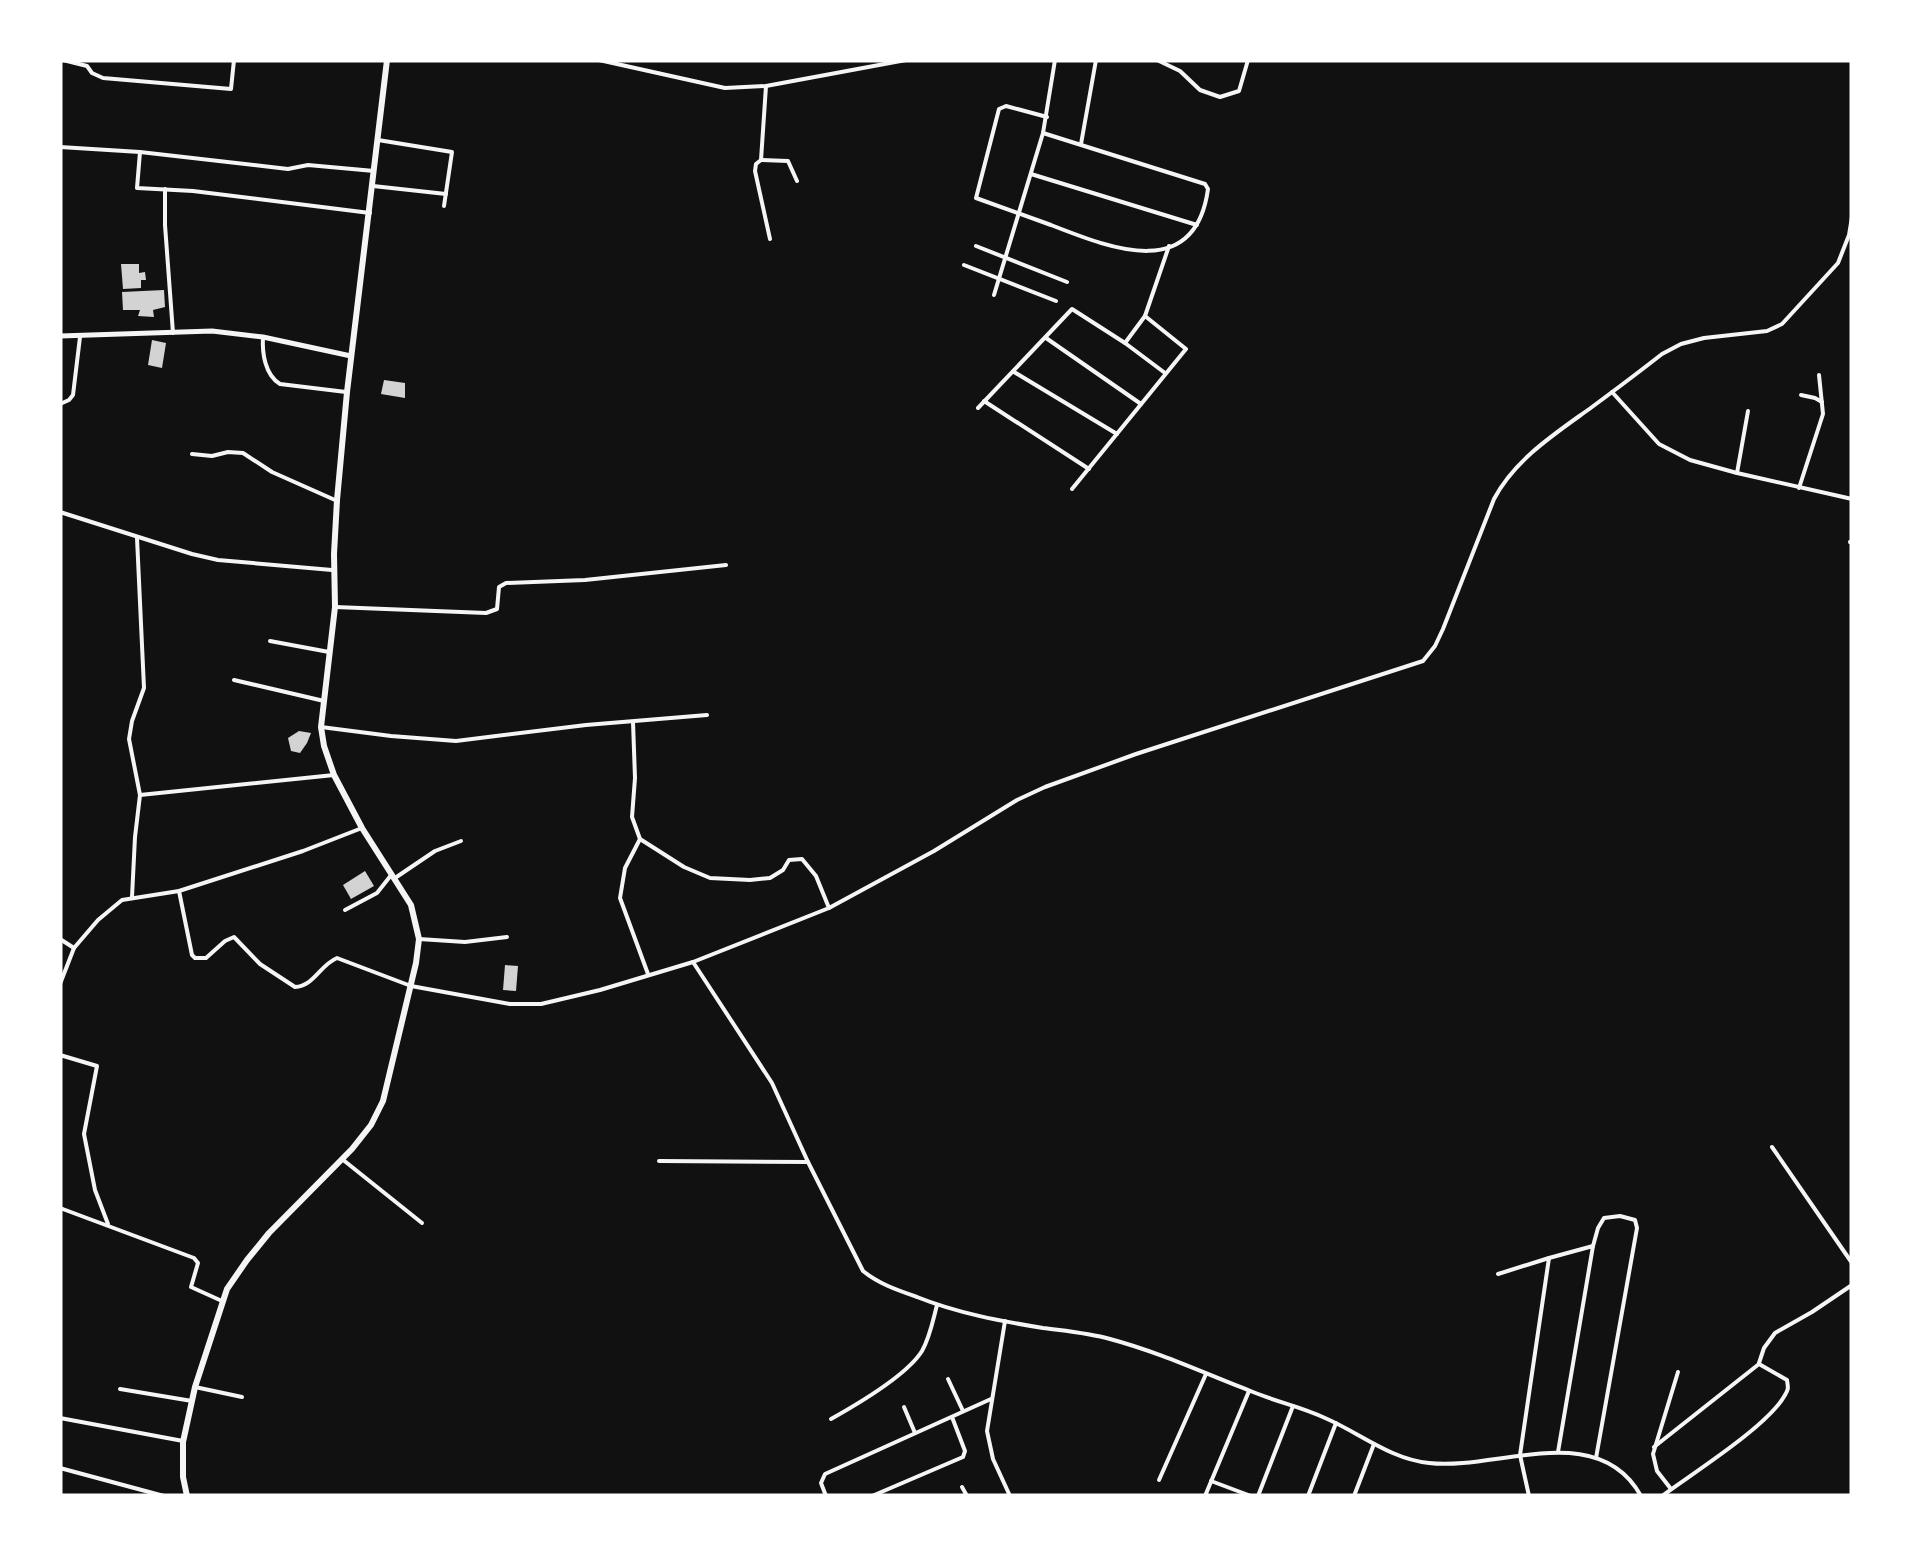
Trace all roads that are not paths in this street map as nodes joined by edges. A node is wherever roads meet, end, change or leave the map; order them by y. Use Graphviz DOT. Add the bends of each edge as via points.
graph roads {
  1 [pos="63,60"];
  2 [pos="234,60"];
  3 [pos="387,60"];
  4 [pos="599,60"];
  5 [pos="873,60"];
  6 [pos="906,60"];
  7 [pos="1056,60"];
  8 [pos="1096,60"];
  9 [pos="1158,60"];
  10 [pos="1248,60"];
  11 [pos="874,67"];
  12 [pos="766,86"];
  13 [pos="1047,117"];
  14 [pos="1043,133"];
  15 [pos="378,140"];
  16 [pos="1081,145"];
  17 [pos="60,146"];
  18 [pos="140,152"];
  19 [pos="761,160"];
  20 [pos="374,171"];
  21 [pos="1031,174"];
  22 [pos="797,181"];
  23 [pos="373,186"];
  24 [pos="165,190"];
  25 [pos="446,194"];
  26 [pos="444,206"];
  27 [pos="370,213"];
  28 [pos="1018,213"];
  29 [pos="1852,217"];
  30 [pos="1198,225"];
  31 [pos="770,239"];
  32 [pos="976,246"];
  33 [pos="1170,246"];
  34 [pos="1006,257"];
  35 [pos="964,265"];
  36 [pos="999,278"];
  37 [pos="1067,282"];
  38 [pos="994,296"];
  39 [pos="1056,301"];
  40 [pos="1145,316"];
  41 [pos="173,333"];
  42 [pos="60,336"];
  43 [pos="80,337"];
  44 [pos="263,337"];
  45 [pos="1045,337"];
  46 [pos="1125,343"];
  47 [pos="352,356"];
  48 [pos="1013,371"];
  49 [pos="1165,374"];
  50 [pos="1818,374"];
  51 [pos="347,392"];
  52 [pos="1612,392"];
  53 [pos="1801,395"];
  54 [pos="984,402"];
  55 [pos="1822,402"];
  56 [pos="60,404"];
  57 [pos="1141,404"];
  58 [pos="978,408"];
  59 [pos="1748,411"];
  60 [pos="1116,434"];
  61 [pos="192,454"];
  62 [pos="1088,469"];
  63 [pos="1737,473"];
  64 [pos="1799,488"];
  65 [pos="1072,490"];
  66 [pos="1852,498"];
  67 [pos="337,500"];
  68 [pos="60,512"];
  69 [pos="137,538"];
  70 [pos="726,565"];
  71 [pos="334,570"];
  72 [pos="335,607"];
  73 [pos="270,641"];
  74 [pos="330,653"];
  75 [pos="234,680"];
  76 [pos="324,701"];
  77 [pos="707,715"];
  78 [pos="633,722"];
  79 [pos="321,727"];
  80 [pos="334,775"];
  81 [pos="140,795"];
  82 [pos="362,828"];
  83 [pos="640,838"];
  84 [pos="461,841"];
  85 [pos="394,876"];
  86 [pos="179,891"];
  87 [pos="132,897"];
  88 [pos="829,908"];
  89 [pos="345,910"];
  90 [pos="507,937"];
  91 [pos="60,939"];
  92 [pos="419,939"];
  93 [pos="74,948"];
  94 [pos="693,962"];
  95 [pos="648,976"];
  96 [pos="60,984"];
  97 [pos="411,986"];
  98 [pos="60,1054"];
  99 [pos="1772,1147"];
  100 [pos="342,1159"];
  101 [pos="658,1161"];
  102 [pos="808,1162"];
  103 [pos="60,1208"];
  104 [pos="422,1223"];
  105 [pos="108,1224"];
  106 [pos="1593,1246"];
  107 [pos="1550,1258"];
  108 [pos="1852,1263"];
  109 [pos="1498,1274"];
  110 [pos="1852,1285"];
  111 [pos="222,1300"];
  112 [pos="937,1305"];
  113 [pos="1006,1321"];
  114 [pos="1759,1364"];
  115 [pos="1678,1372"];
  116 [pos="1206,1374"];
  117 [pos="948,1379"];
  118 [pos="195,1387"];
  119 [pos="120,1389"];
  120 [pos="1249,1391"];
  121 [pos="242,1396"];
  122 [pos="990,1399"];
  123 [pos="192,1401"];
  124 [pos="1293,1406"];
  125 [pos="904,1408"];
  126 [pos="963,1411"];
  127 [pos="952,1417"];
  128 [pos="60,1418"];
  129 [pos="831,1418"];
  130 [pos="1336,1423"];
  131 [pos="915,1433"];
  132 [pos="183,1442"];
  133 [pos="1374,1444"];
  134 [pos="1654,1447"];
  135 [pos="1558,1453"];
  136 [pos="1520,1455"];
  137 [pos="1596,1458"];
  138 [pos="60,1468"];
  139 [pos="1159,1480"];
  140 [pos="1211,1481"];
  141 [pos="962,1487"];
  142 [pos="1671,1489"];
  143 [pos="141,1493"];
  144 [pos="164,1496"];
  145 [pos="187,1496"];
  146 [pos="826,1496"];
  147 [pos="872,1496"];
  148 [pos="967,1496"];
  149 [pos="1010,1496"];
  150 [pos="1205,1496"];
  151 [pos="1254,1496"];
  152 [pos="1308,1496"];
  153 [pos="1354,1496"];
  154 [pos="1529,1496"];
  155 [pos="1640,1496"];
  156 [pos="1662,1496"];
  1 -- 2 [label="street" via="103,78 231,89"];
  3 -- 15 [label="highway"];
  4 -- 12 [label="street" via="710,86"];
  5 -- 11 [label="street"];
  6 -- 11 [label="street"];
  7 -- 13 [label="street"];
  8 -- 16 [label="street"];
  9 -- 10 [label="street" via="1220,96 1240,91"];
  11 -- 12 [label="street"];
  12 -- 19 [label="street"];
  13 -- 14 [label="street"];
  13 -- 28 [label="street" via="999,109 976,198"];
  14 -- 16 [label="street"];
  14 -- 21 [label="street"];
  15 -- 20 [label="highway"];
  15 -- 25 [label="street" via="452,152"];
  16 -- 30 [label="street" via="1205,184"];
  17 -- 18 [label="street"];
  18 -- 20 [label="street"];
  18 -- 24 [label="street" via="137,188"];
  19 -- 22 [label="street" via="788,161"];
  19 -- 31 [label="street" via="756,177"];
  20 -- 23 [label="highway"];
  21 -- 28 [label="street"];
  21 -- 30 [label="street"];
  23 -- 25 [label="street"];
  23 -- 27 [label="highway"];
  24 -- 27 [label="street"];
  24 -- 41 [label="street"];
  25 -- 26 [label="street"];
  27 -- 47 [label="highway"];
  28 -- 33 [label="street" via="1102,245 1136,252"];
  28 -- 34 [label="street"];
  29 -- 52 [label="street" via="1838,263 1782,324 1681,344"];
  30 -- 33 [label="street"];
  32 -- 34 [label="street"];
  33 -- 40 [label="street"];
  34 -- 36 [label="street"];
  34 -- 37 [label="street"];
  35 -- 36 [label="street"];
  36 -- 38 [label="street"];
  36 -- 39 [label="street"];
  40 -- 46 [label="street"];
  40 -- 49 [label="street" via="1186,349"];
  41 -- 43 [label="main road"];
  41 -- 44 [label="main road"];
  42 -- 43 [label="main road"];
  43 -- 56 [label="street" via="73,395"];
  44 -- 47 [label="main road"];
  44 -- 51 [label="street" via="274,381"];
  45 -- 46 [label="street" via="1072,308"];
  45 -- 48 [label="street"];
  45 -- 57 [label="street"];
  46 -- 49 [label="street"];
  47 -- 51 [label="highway"];
  48 -- 54 [label="street"];
  48 -- 60 [label="street"];
  49 -- 57 [label="street"];
  50 -- 55 [label="street"];
  51 -- 67 [label="highway"];
  52 -- 63 [label="street" via="1659,444"];
  52 -- 88 [label="street" via="1503,483 1444,629 1423,661 1045,787"];
  53 -- 55 [label="street"];
  54 -- 58 [label="street"];
  54 -- 62 [label="street"];
  55 -- 64 [label="street"];
  57 -- 60 [label="street"];
  59 -- 63 [label="street"];
  60 -- 62 [label="street"];
  61 -- 67 [label="street" via="242,453"];
  62 -- 65 [label="street"];
  63 -- 64 [label="street"];
  64 -- 66 [label="street"];
  67 -- 71 [label="highway"];
  68 -- 69 [label="street"];
  69 -- 71 [label="street" via="218,560"];
  69 -- 81 [label="street" via="144,695 129,739"];
  70 -- 72 [label="street" via="506,583 499,587 497,610 486,613"];
  71 -- 72 [label="highway"];
  72 -- 74 [label="highway"];
  73 -- 74 [label="street"];
  74 -- 76 [label="highway"];
  75 -- 76 [label="street"];
  76 -- 79 [label="highway"];
  77 -- 78 [label="street"];
  78 -- 79 [label="street" via="456,741"];
  78 -- 83 [label="street" via="632,816"];
  79 -- 80 [label="highway"];
  80 -- 81 [label="street"];
  80 -- 82 [label="highway"];
  81 -- 87 [label="street"];
  82 -- 85 [label="highway"];
  82 -- 86 [label="street"];
  83 -- 88 [label="street" via="710,878 770,878 790,860 802,859"];
  83 -- 95 [label="street" via="620,898"];
  84 -- 85 [label="street"];
  85 -- 89 [label="street"];
  85 -- 92 [label="highway"];
  86 -- 87 [label="street"];
  86 -- 97 [label="street" via="195,958 206,958 234,937 294,987 338,958"];
  87 -- 93 [label="street" via="106,913"];
  88 -- 94 [label="street"];
  90 -- 92 [label="street"];
  91 -- 93 [label="street"];
  92 -- 97 [label="highway"];
  93 -- 96 [label="street"];
  94 -- 95 [label="street"];
  94 -- 102 [label="street" via="772,1083"];
  95 -- 97 [label="street" via="526,1005"];
  97 -- 100 [label="highway" via="383,1101"];
  98 -- 105 [label="street" via="97,1066 84,1134"];
  99 -- 108 [label="street"];
  100 -- 104 [label="street"];
  100 -- 111 [label="highway" via="247,1260"];
  101 -- 102 [label="street"];
  102 -- 112 [label="street" via="863,1271"];
  103 -- 105 [label="street"];
  105 -- 111 [label="street" via="194,1258 191,1287"];
  106 -- 107 [label="street"];
  106 -- 135 [label="street"];
  106 -- 137 [label="street" via="1604,1218 1635,1220"];
  107 -- 109 [label="street"];
  107 -- 136 [label="street"];
  110 -- 114 [label="street" via="1775,1333"];
  111 -- 118 [label="highway"];
  112 -- 113 [label="street"];
  112 -- 129 [label="street" via="920,1355"];
  113 -- 116 [label="street" via="1108,1338"];
  113 -- 122 [label="street"];
  114 -- 134 [label="street"];
  114 -- 142 [label="street" via="1788,1380 1786,1395"];
  115 -- 134 [label="street"];
  116 -- 120 [label="street"];
  116 -- 139 [label="street"];
  117 -- 126 [label="street"];
  118 -- 121 [label="street"];
  118 -- 123 [label="highway"];
  119 -- 123 [label="street"];
  120 -- 124 [label="street"];
  120 -- 140 [label="street"];
  122 -- 126 [label="street"];
  122 -- 149 [label="street" via="989,1444"];
  123 -- 132 [label="highway"];
  124 -- 130 [label="street"];
  124 -- 151 [label="street"];
  125 -- 131 [label="street"];
  126 -- 127 [label="street"];
  127 -- 131 [label="street"];
  127 -- 147 [label="street" via="963,1457"];
  128 -- 132 [label="street"];
  130 -- 133 [label="street"];
  130 -- 152 [label="street"];
  131 -- 146 [label="street" via="825,1474"];
  132 -- 145 [label="highway"];
  133 -- 136 [label="street" via="1430,1464"];
  133 -- 153 [label="street"];
  134 -- 142 [label="street" via="1654,1465"];
  135 -- 136 [label="street"];
  135 -- 137 [label="street"];
  136 -- 154 [label="street"];
  137 -- 155 [label="street" via="1622,1473"];
  138 -- 143 [label="street"];
  140 -- 150 [label="street"];
  140 -- 151 [label="street"];
  141 -- 148 [label="street"];
  142 -- 156 [label="street"];
  143 -- 144 [label="street"];
}
